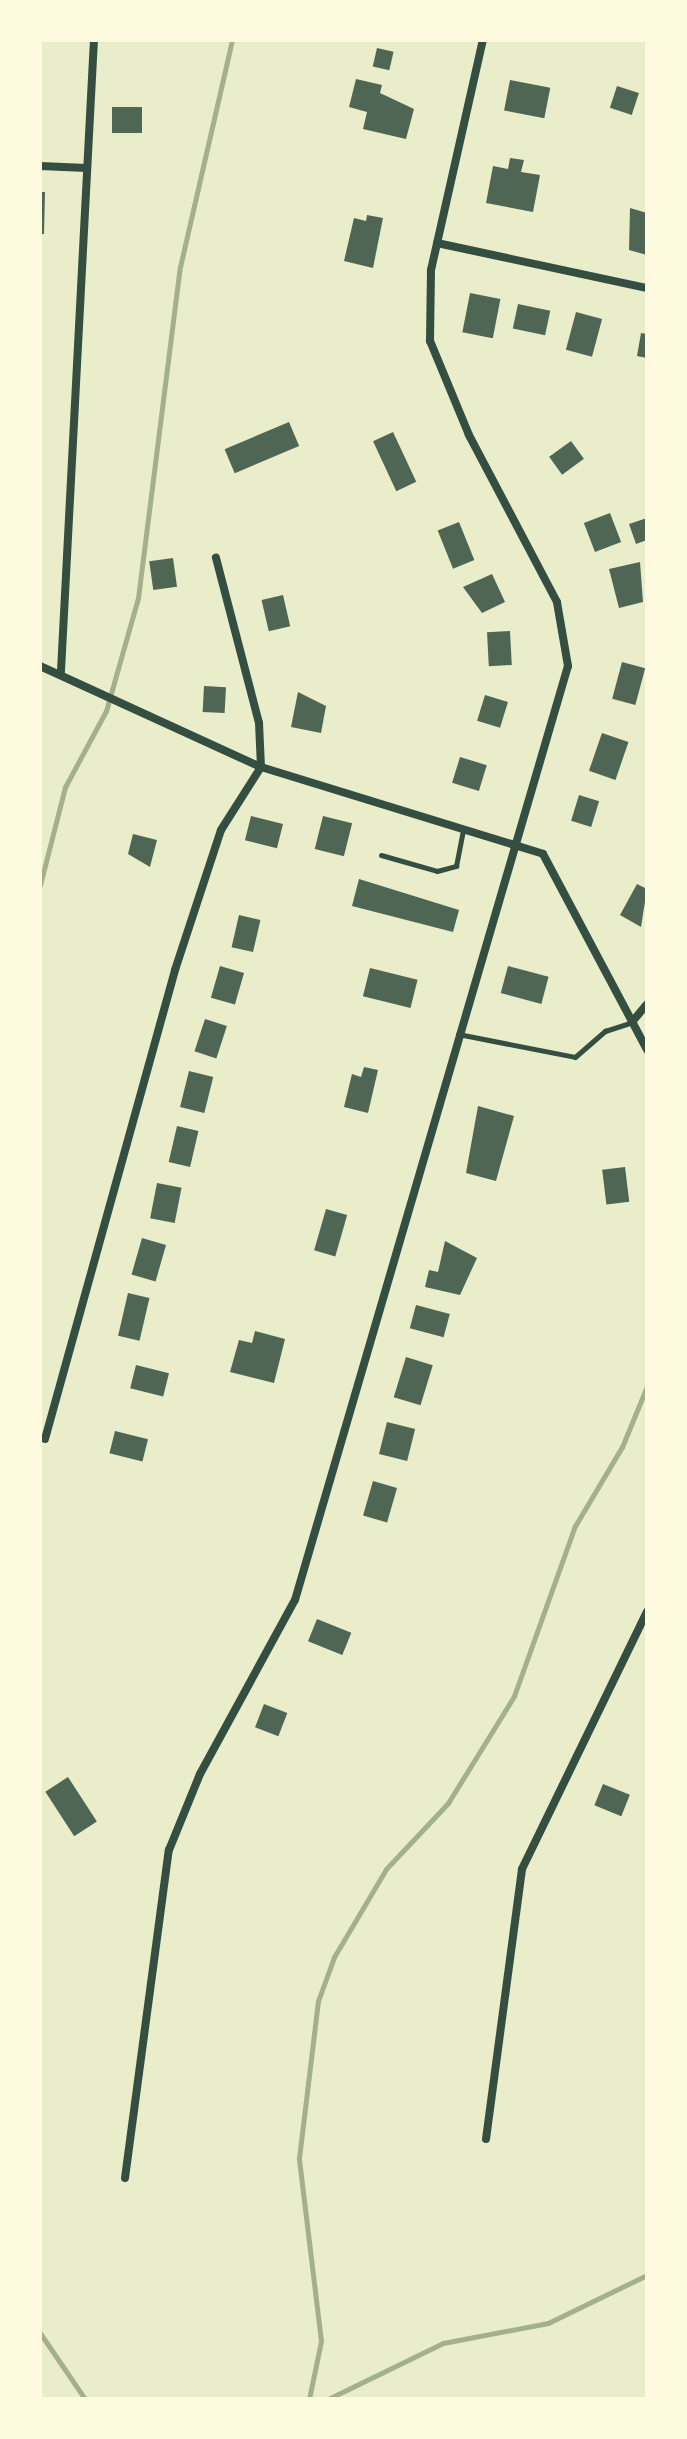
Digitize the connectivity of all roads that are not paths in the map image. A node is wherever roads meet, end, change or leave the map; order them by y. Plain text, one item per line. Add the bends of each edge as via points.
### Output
1 (94, 40) edge
2 (483, 40) edge
3 (40, 166) edge
4 (87, 168) junction
5 (437, 243) junction
6 (647, 288) edge
7 (216, 558) dead end
8 (40, 666) edge
9 (61, 671) junction
10 (261, 767) junction
11 (463, 829) junction
12 (515, 845) junction
13 (381, 855) dead end
14 (647, 1004) edge
15 (632, 1022) junction
16 (457, 1034) junction
17 (647, 1050) edge
18 (45, 1439) dead end
19 (647, 1613) edge
20 (486, 2139) dead end
21 (125, 2178) dead end

1 - 4 street
2 - 5 street
3 - 4 street
4 - 9 street
5 - 6 street
5 - 12 street via 427,306 434,365 557,602 568,641 568,666
7 - 10 street via 259,723
8 - 9 street
9 - 10 street
10 - 11 street
10 - 18 street via 221,830 175,970
11 - 12 street
11 - 13 lane via 456,866 437,871
12 - 15 street via 543,854
12 - 16 street
14 - 15 street
15 - 16 lane via 605,1031 575,1057
15 - 17 street
16 - 21 street via 295,1600 206,1760 169,1850
19 - 20 street via 522,1869

